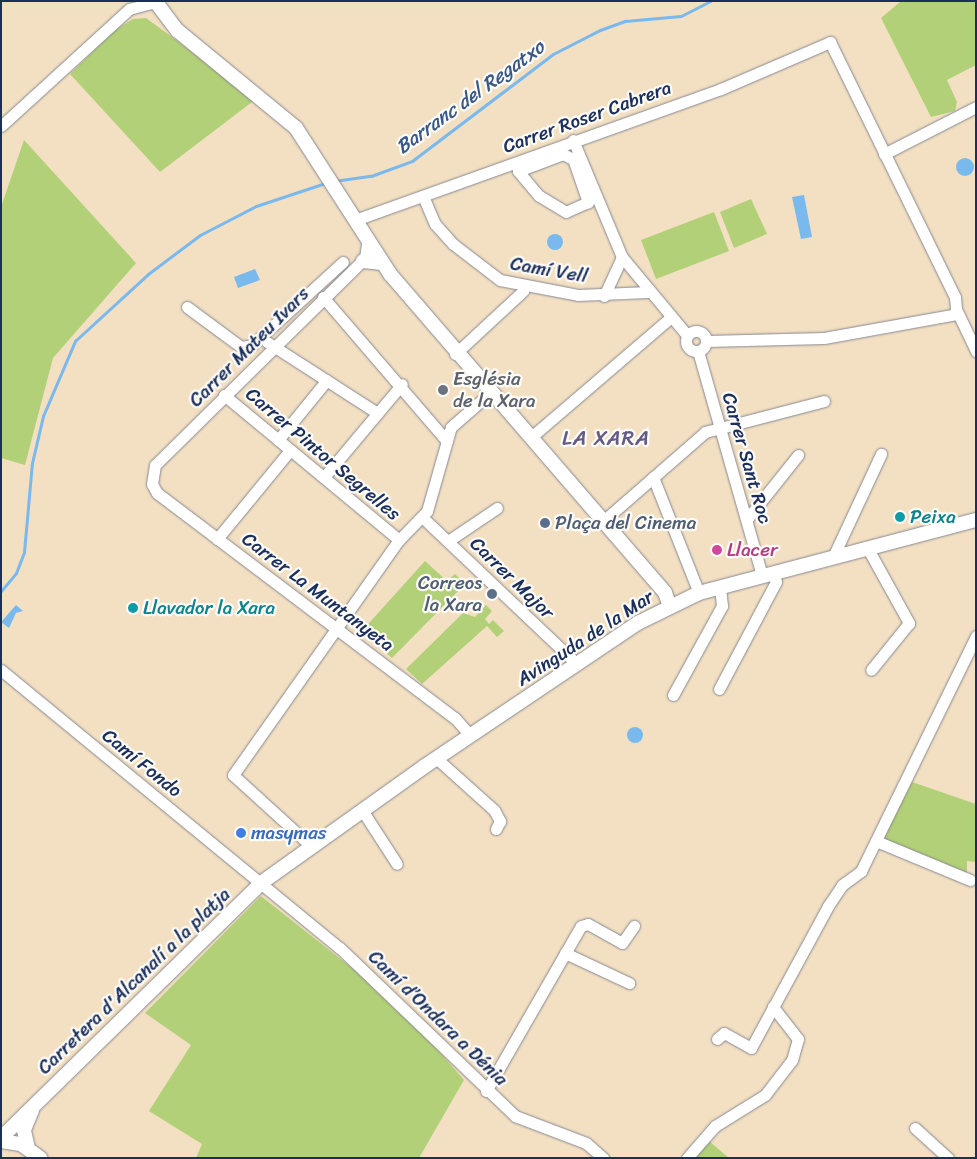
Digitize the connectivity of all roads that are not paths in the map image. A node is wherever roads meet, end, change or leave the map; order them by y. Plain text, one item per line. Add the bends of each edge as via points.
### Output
1 (155, 1) edge
2 (976, 107) edge
3 (1, 126) edge
4 (573, 140) junction
5 (563, 154) joint
6 (884, 154) junction
7 (423, 196) junction
8 (355, 220) junction
9 (368, 244) junction
10 (622, 257) junction
11 (363, 261) junction
12 (344, 262) dead end
13 (382, 264) junction
14 (332, 271) junction
15 (341, 281) junction
16 (523, 291) dead end
17 (648, 292) junction
18 (604, 296) junction
19 (323, 297) junction
20 (187, 307) dead end
21 (958, 314) junction
22 (669, 319) junction
23 (687, 335) junction
24 (262, 338) junction
25 (707, 341) junction
26 (272, 346) junction
27 (698, 351) junction
28 (976, 351) edge
29 (454, 354) junction
30 (327, 380) junction
31 (402, 384) junction
32 (490, 393) junction
33 (224, 395) junction
34 (824, 401) dead end
35 (377, 413) junction
36 (721, 431) junction
37 (530, 438) junction
38 (278, 440) junction
39 (447, 441) junction
40 (290, 450) junction
41 (881, 454) dead end
42 (798, 455) dead end
43 (151, 475) joint
44 (324, 477) junction
45 (653, 477) junction
46 (496, 508) dead end
47 (422, 517) junction
48 (746, 519) junction
49 (976, 520) edge
50 (602, 522) junction
51 (217, 539) junction
52 (399, 540) junction
53 (448, 542) junction
54 (868, 549) junction
55 (833, 557) junction
56 (768, 574) junction
57 (720, 587) junction
58 (699, 593) junction
59 (670, 606) junction
60 (337, 627) junction
61 (976, 636) edge
62 (577, 664) junction
63 (1, 670) edge
64 (871, 670) dead end
65 (719, 689) dead end
66 (673, 695) dead end
67 (470, 735) junction
68 (436, 758) junction
69 (362, 810) junction
70 (496, 829) dead end
71 (876, 841) junction
72 (310, 845) junction
73 (397, 864) dead end
74 (970, 880) dead end
75 (261, 883) junction
76 (634, 926) dead end
77 (565, 953) junction
78 (629, 983) dead end
79 (773, 1007) junction
80 (717, 1038) dead end
81 (486, 1091) junction
82 (34, 1105) junction
83 (915, 1128) dead end
84 (1, 1139) edge
85 (28, 1148) junction
86 (40, 1158) edge
87 (603, 1158) edge
88 (687, 1158) edge
89 (948, 1158) edge

1 - 3 street via 129,9
1 - 8 main road via 178,31 286,117
2 - 6 street
4 - 6 street, Carrer Roser Cabrera via 777,68 830,42
4 - 7 street, Carrer Roser Cabrera
4 - 10 street
5 - 5 street via 518,171 539,196 566,212 588,202 573,159
6 - 21 street via 955,297
7 - 8 street, Carrer Roser Cabrera
7 - 18 street, Camí Vell via 442,232 473,264 495,277 534,288
8 - 9 main road
9 - 11 street
9 - 13 main road
10 - 17 street
10 - 18 street
11 - 13 main road
11 - 15 street, Carrer Mateu Ivars
12 - 14 street
13 - 29 main road
14 - 15 street
14 - 24 street
15 - 19 street, Carrer Mateu Ivars
16 - 29 street
17 - 18 street, Camí Vell
17 - 22 street
19 - 26 street, Carrer Mateu Ivars
19 - 31 street
20 - 24 street via 241,347
21 - 25 street via 824,338
21 - 28 street
22 - 23 street
22 - 37 street
23 - 25 street via 699,331
23 - 27 street, Carrer Sant Roc via 689,348
24 - 26 street
25 - 27 street
26 - 30 street
26 - 33 street, Carrer Mateu Ivars
27 - 36 street, Carrer Sant Roc
29 - 32 main road
30 - 35 street
30 - 38 street
31 - 35 street
31 - 39 street
32 - 37 main road
32 - 39 street via 451,427
33 - 38 street, Carrer Pintor Segrelles
33 - 43 street, Carrer Mateu Ivars via 155,465
34 - 36 street
35 - 44 street
36 - 45 street via 705,432
36 - 48 street, Carrer Sant Roc
37 - 50 main road
38 - 40 street, Carrer Pintor Segrelles
39 - 47 street via 433,498
40 - 44 street, Carrer Pintor Segrelles
40 - 51 street
41 - 55 street
42 - 48 street
43 - 51 street, Carrer La Muntanyeta via 157,493
44 - 52 street, Carrer Pintor Segrelles
45 - 50 street
45 - 58 street
46 - 53 street
47 - 52 street
47 - 53 street, Carrer Major
48 - 56 street, Carrer Sant Roc
49 - 54 main road, Avinguda de la Mar
50 - 59 main road via 664,593
51 - 60 street, Carrer La Muntanyeta
52 - 60 street
53 - 62 street, Carrer Major
54 - 55 main road, Avinguda de la Mar
54 - 64 street via 909,622
55 - 56 main road, Avinguda de la Mar
56 - 57 main road, Avinguda de la Mar
56 - 65 street via 776,582
57 - 58 main road, Avinguda de la Mar
57 - 66 street via 722,606
58 - 59 main road, Avinguda de la Mar
59 - 62 main road, Avinguda de la Mar
60 - 67 street, Carrer La Muntanyeta via 455,718
60 - 72 street via 233,776
61 - 71 street
62 - 67 main road, Avinguda de la Mar
63 - 75 street, Camí Fondo
67 - 68 main road, Avinguda de la Mar
68 - 69 main road, Avinguda de la Mar
68 - 70 street via 494,810 500,821
69 - 72 main road, Avinguda de la Mar
69 - 73 street
71 - 74 street
71 - 79 street via 861,870 842,885 828,906
72 - 75 main road, Avinguda de la Mar
75 - 81 street, Camí d’Ondara a Dénia via 384,987
75 - 82 main road, Carretera d'Alcanalí a la platja
76 - 77 street via 622,942 581,926
77 - 78 street
77 - 81 street
79 - 80 street via 751,1048 724,1033
79 - 88 street via 798,1039 792,1060 765,1095 715,1126
81 - 87 street, Camí d’Ondara a Dénia via 516,1116 586,1143
82 - 84 main road, Carretera d'Alcanalí a la platja
82 - 85 main road, Carretera d'Alcanalí a la platja via 24,1130
83 - 89 street
84 - 85 main road
85 - 86 main road

